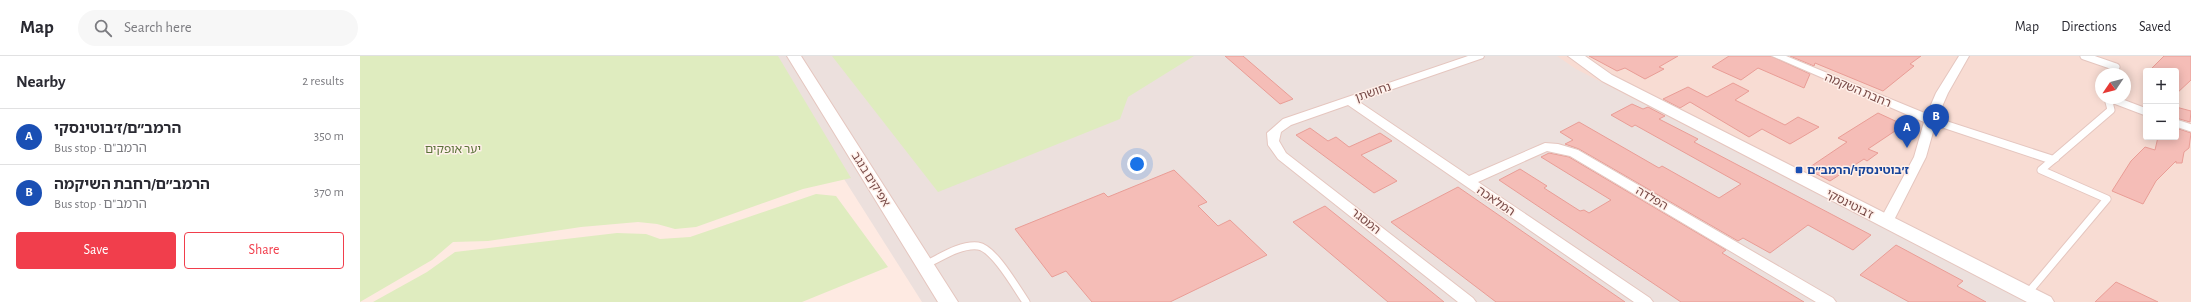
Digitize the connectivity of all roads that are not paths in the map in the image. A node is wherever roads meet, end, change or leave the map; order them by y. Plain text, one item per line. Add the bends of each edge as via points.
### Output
1 (794, 56) edge
2 (1479, 56) edge
3 (1575, 56) edge
4 (1777, 56) edge
5 (1964, 56) edge
6 (2084, 56) edge
7 (2115, 68) edge
8 (1348, 100) junction
9 (2110, 104) edge
10 (2124, 104) edge
11 (2143, 111) edge
12 (1930, 120) junction
13 (2179, 124) edge
14 (2191, 128) edge
15 (1272, 136) joint
16 (2053, 160) junction
17 (1468, 182) junction
18 (1886, 222) junction
19 (925, 265) junction
20 (2036, 298) edge
21 (948, 302) edge
22 (1026, 302) edge
23 (1468, 302) edge
24 (1645, 302) edge
25 (1828, 302) edge

1 - 19 street, אפיקים בנגב
2 - 8 street, נחושתן
3 - 18 street, ז'בוטינסקי via 1608,78
4 - 12 street, רחבת השקמה
5 - 12 street via 1942,93
6 - 7 lane
8 - 15 street, נחושתן via 1287,122 1276,128
8 - 17 street, המלאכה
9 - 16 lane via 2111,110
10 - 11 lane
12 - 16 street, רחבת השקמה
12 - 18 street via 1920,157
13 - 14 lane
15 - 23 street, המסגר via 1272,144 1282,156
16 - 20 lane via 2041,170 2107,199
17 - 24 street, המלאכה
17 - 25 street, הפלדה via 1545,147 1574,153
18 - 20 street, ז'בוטינסקי
19 - 21 street, אפיקים בנגב
19 - 22 lane via 964,248 979,246 990,253

